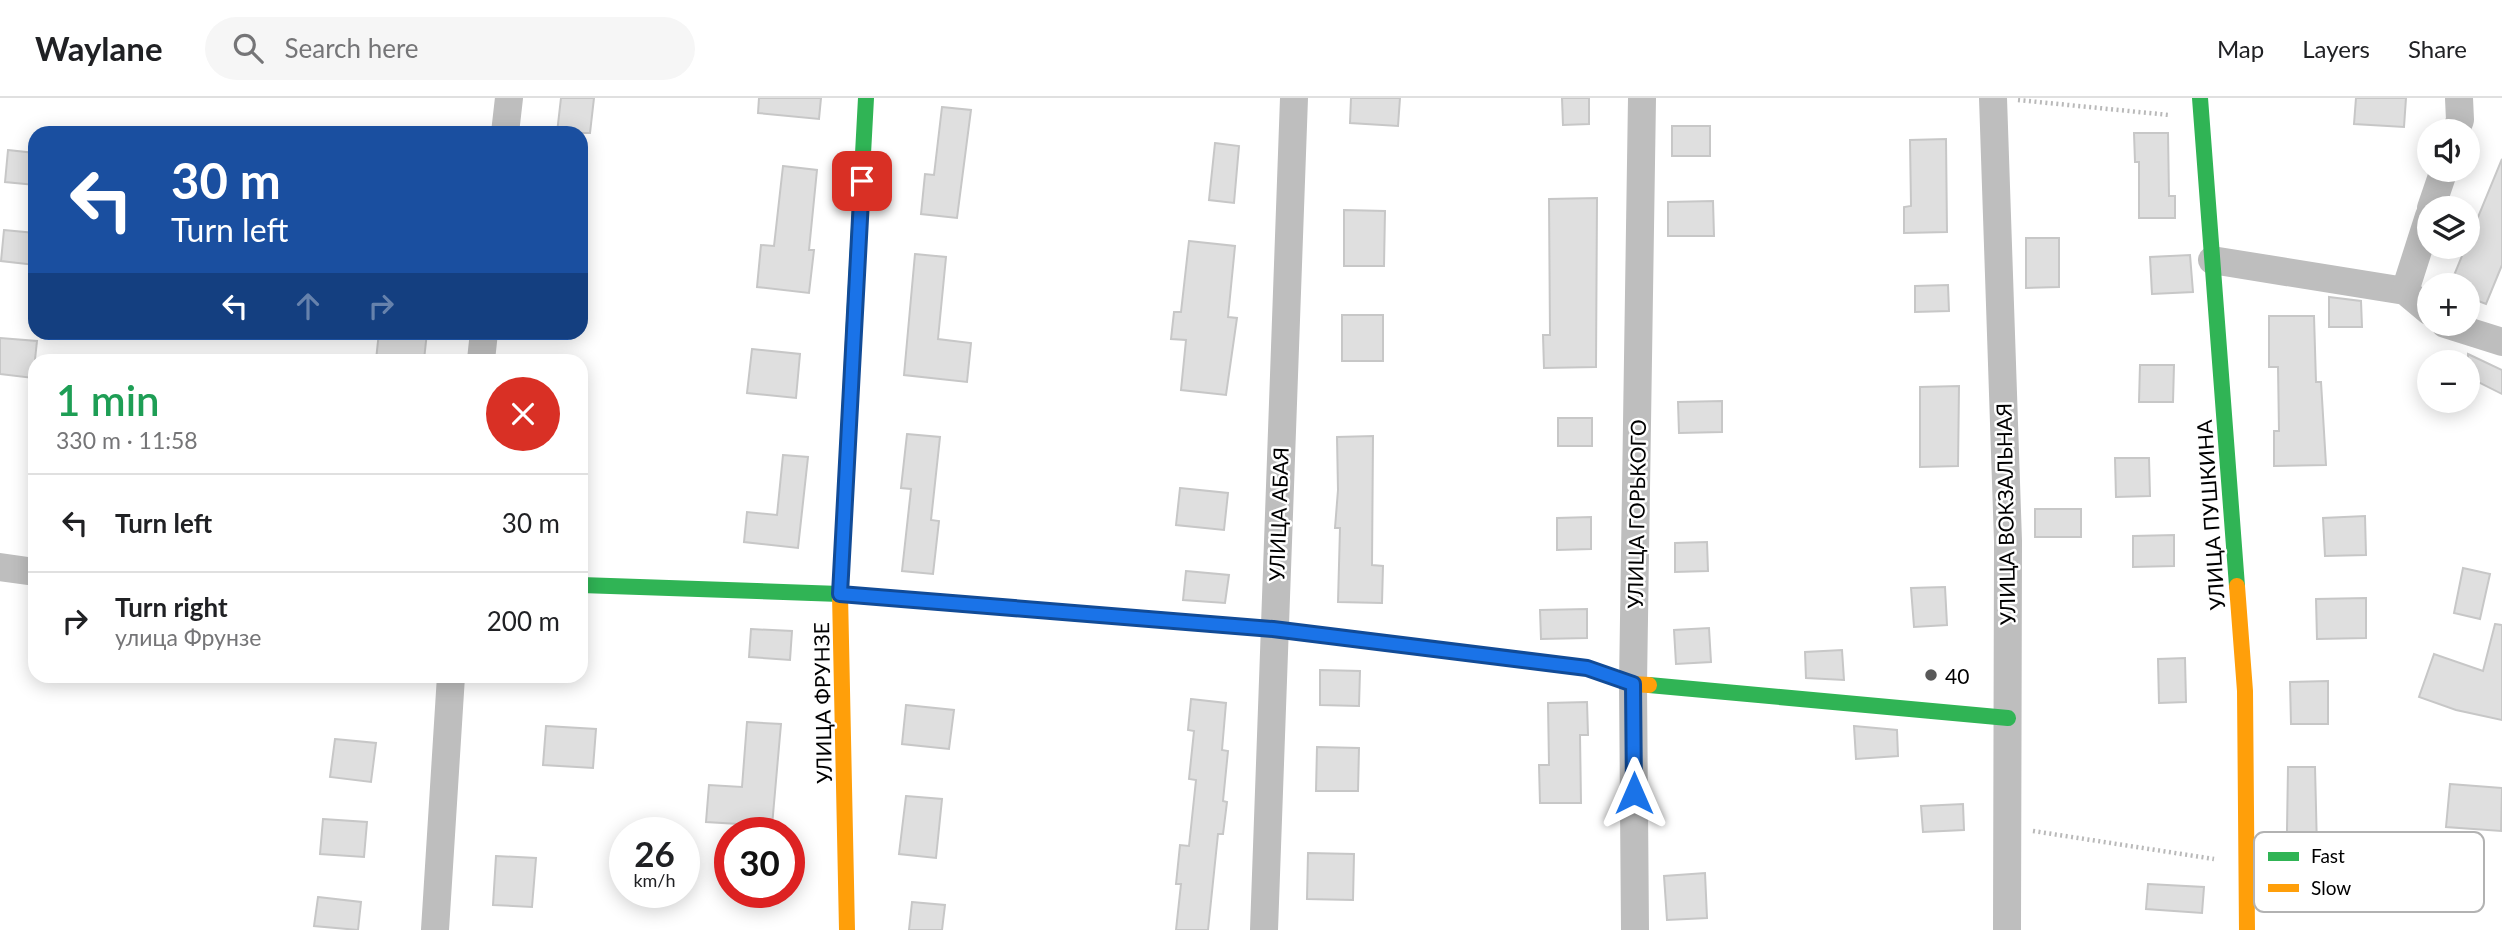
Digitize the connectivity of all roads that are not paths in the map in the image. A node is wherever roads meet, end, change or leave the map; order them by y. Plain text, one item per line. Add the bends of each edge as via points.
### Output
1 (509, 98) edge
2 (866, 98) edge
3 (1294, 98) edge
4 (1642, 98) edge
5 (2200, 98) edge
6 (2459, 98) edge
7 (2001, 99) edge
8 (2460, 119) edge
9 (506, 126) edge
10 (2417, 254) edge
11 (2212, 260) junction
12 (2405, 291) junction
13 (2417, 301) edge
14 (2480, 335) edge
15 (2502, 342) edge
16 (0, 567) edge
17 (28, 571) edge
18 (588, 585) edge
19 (840, 594) junction
20 (1273, 629) junction
21 (451, 683) edge
22 (1633, 684) junction
23 (2008, 718) junction
24 (435, 930) edge
25 (848, 930) edge
26 (1264, 930) edge
27 (1635, 930) edge
28 (2007, 930) edge
29 (2247, 930) edge

1 - 9 street
2 - 19 street, УЛИЦА ФРУНЗЕ
3 - 20 street, УЛИЦА АБАЯ
4 - 22 street, УЛИЦА ГОРЬКОГО
5 - 11 street, УЛИЦА ПУШКИНА
6 - 8 street
7 - 23 street, УЛИЦА ВОКЗАЛЬНАЯ
10 - 12 street
11 - 12 street
11 - 29 street, УЛИЦА ПУШКИНА via 2245,691
12 - 13 street
14 - 15 street
16 - 17 street
18 - 19 street
19 - 20 street
19 - 25 street, УЛИЦА ФРУНЗЕ
20 - 22 street via 1587,668
20 - 26 street, УЛИЦА АБАЯ
21 - 24 street
22 - 23 street
22 - 27 street, УЛИЦА ГОРЬКОГО
23 - 28 street, УЛИЦА ВОКЗАЛЬНАЯ

